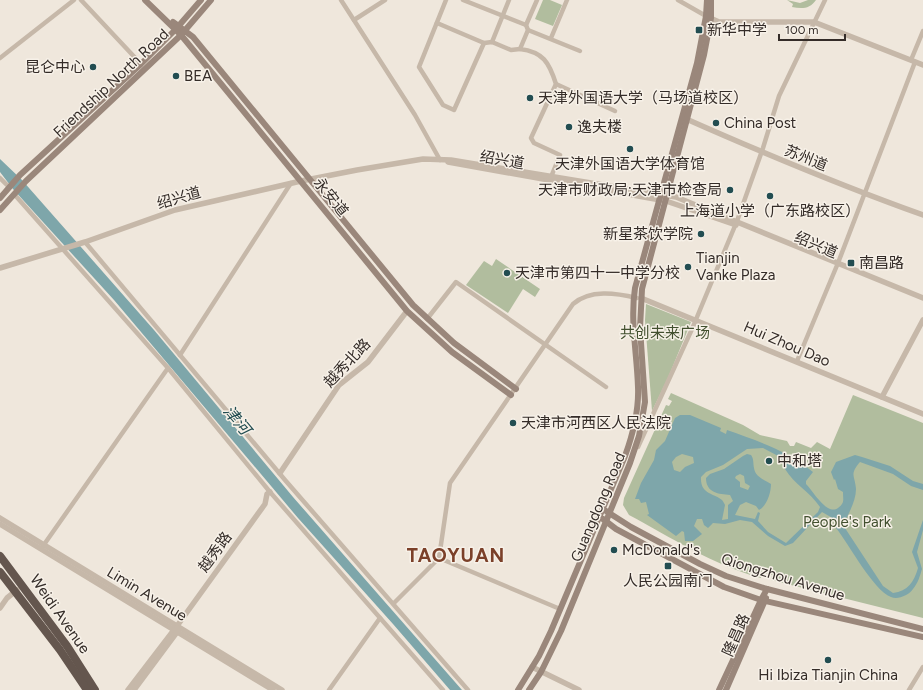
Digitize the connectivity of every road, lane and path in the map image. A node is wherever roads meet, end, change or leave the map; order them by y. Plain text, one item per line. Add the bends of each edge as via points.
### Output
1 (74, 0) edge
2 (81, 0) edge
3 (145, 0) edge
4 (149, 0) edge
5 (201, 0) edge
6 (211, 0) edge
7 (341, 0) edge
8 (385, 0) edge
9 (446, 0) edge
10 (463, 0) edge
11 (509, 0) edge
12 (537, 0) edge
13 (567, 0) edge
14 (678, 0) edge
15 (707, 0) edge
16 (711, 0) edge
17 (825, 0) edge
18 (376, 2) edge
19 (503, 16) junction
20 (708, 17) junction
21 (354, 20) junction
22 (814, 22) junction
23 (437, 23) junction
24 (177, 27) junction
25 (527, 28) junction
26 (923, 31) edge
27 (184, 32) junction
28 (551, 38) junction
29 (492, 42) junction
30 (484, 43) junction
31 (520, 49) junction
32 (580, 51) dead end
33 (0, 58) edge
34 (913, 61) junction
35 (141, 64) junction
36 (923, 65) edge
37 (556, 84) junction
38 (615, 111) dead end
39 (685, 119) junction
40 (761, 153) junction
41 (440, 160) junction
42 (551, 177) junction
43 (0, 178) edge
44 (310, 179) junction
45 (301, 181) junction
46 (291, 183) junction
47 (9, 187) junction
48 (14, 194) junction
49 (864, 194) junction
50 (664, 197) junction
51 (0, 198) edge
52 (0, 210) edge
53 (923, 215) edge
54 (736, 223) junction
55 (83, 243) junction
56 (61, 249) junction
57 (838, 265) junction
58 (0, 268) edge
59 (633, 297) junction
60 (641, 298) junction
61 (923, 298) edge
62 (923, 302) edge
63 (408, 311) junction
64 (427, 319) junction
65 (696, 320) junction
66 (923, 320) edge
67 (546, 344) junction
68 (180, 355) junction
69 (796, 361) junction
70 (168, 368) junction
71 (606, 387) dead end
72 (516, 389) junction
73 (511, 395) junction
74 (882, 397) junction
75 (923, 414) edge
76 (630, 463) junction
77 (280, 473) junction
78 (272, 491) junction
79 (603, 506) junction
80 (609, 513) junction
81 (599, 515) junction
82 (0, 518) edge
83 (606, 522) junction
84 (0, 524) edge
85 (42, 547) junction
86 (0, 556) edge
87 (439, 558) junction
88 (0, 572) edge
89 (22, 584) junction
90 (767, 589) junction
91 (15, 590) junction
92 (763, 600) junction
93 (0, 603) edge
94 (394, 603) junction
95 (0, 608) edge
96 (560, 609) junction
97 (380, 618) junction
98 (176, 629) junction
99 (923, 630) edge
100 (923, 637) edge
101 (532, 667) junction
102 (923, 667) edge
103 (541, 672) junction
104 (87, 690) edge
105 (96, 690) edge
106 (128, 690) edge
107 (134, 690) edge
108 (273, 690) edge
109 (282, 690) edge
110 (329, 690) edge
111 (443, 690) edge
112 (468, 690) edge
113 (518, 690) edge
114 (530, 690) edge
115 (579, 690) edge
116 (719, 690) edge
117 (726, 690) edge
118 (909, 690) edge

1 - 33 street
2 - 35 street
3 - 24 main road, 永安道
4 - 24 main road, 永安道
5 - 24 main road, Friendship North Road
6 - 27 main road, Friendship North Road
7 - 21 street
8 - 18 street
9 - 23 street
10 - 19 street
11 - 19 street
12 - 25 street
13 - 28 street
14 - 20 street
15 - 20 main road
16 - 20 main road
17 - 22 street, Guangdong Road
18 - 21 street
19 - 25 street
19 - 29 street
20 - 22 street via 719,22
20 - 39 main road
21 - 41 street via 415,115
22 - 34 street
22 - 40 street, Guangdong Road via 779,96
23 - 30 street
23 - 30 street via 419,67 443,105 454,110
24 - 27 main road, 永安道
24 - 35 main road, Friendship North Road
25 - 28 street
25 - 31 street
26 - 34 street
27 - 44 main road, 永安道
27 - 45 main road, 永安道
27 - 48 main road, Friendship North Road
28 - 32 street
29 - 30 street
29 - 31 street via 511,50
31 - 37 street via 530,50 542,57 551,67
34 - 36 street
34 - 49 street
35 - 47 main road, Friendship North Road
37 - 38 street
37 - 42 street via 531,138 534,143 560,155
39 - 40 street, 苏州道
39 - 50 main road
40 - 49 street, 苏州道
40 - 54 street, Guangdong Road
41 - 42 street, 绍兴道 via 460,161
41 - 44 street, 绍兴道 via 423,159
41 - 50 street, 绍兴道
42 - 50 street, 绍兴道
43 - 47 street
44 - 45 street, 绍兴道
44 - 64 main road, 永安道 via 402,293
45 - 46 street, 绍兴道
45 - 63 main road, 永安道
46 - 55 street, 绍兴道 via 175,210
46 - 68 street
47 - 51 main road
48 - 52 main road, Friendship North Road
48 - 56 street
49 - 53 street, 苏州道
49 - 57 street
50 - 54 street, 绍兴道
50 - 59 main road, Guangdong Road via 639,270
50 - 60 main road via 646,267
54 - 57 street, 绍兴道
54 - 65 street, Guangdong Road
55 - 56 street, 绍兴道
55 - 68 street
56 - 58 street, 绍兴道
56 - 70 street
57 - 61 street, 绍兴道
57 - 62 street, 绍兴道
57 - 69 street
59 - 60 street
59 - 67 street via 596,294 583,297 573,304
59 - 79 main road, Guangdong Road via 638,397 625,456
60 - 65 street, Hui Zhou Dao
60 - 76 main road via 640,328 645,402 639,436
63 - 73 main road, 永安道 via 452,352
63 - 77 street, 越秀北路 via 368,362 339,385
64 - 67 street via 456,282
64 - 72 main road, 永安道 via 478,362
65 - 69 street, Hui Zhou Dao
65 - 76 street, Guangdong Road
66 - 74 street
67 - 71 street
67 - 72 street
68 - 77 street
69 - 74 street, Hui Zhou Dao
70 - 78 street
70 - 85 street
72 - 73 street
73 - 87 street via 450,483
74 - 75 street, Hui Zhou Dao
76 - 80 main road, Guangdong Road
77 - 94 street
78 - 97 street
78 - 98 street, 越秀路 via 267,494 265,504
79 - 80 main road, Qiongzhou Avenue
79 - 81 main road, Guangdong Road
80 - 83 main road, Guangdong Road
80 - 90 main road, Qiongzhou Avenue via 700,564
81 - 83 main road
81 - 96 main road, Guangdong Road
82 - 85 street, Limin Avenue
83 - 92 main road, Qiongzhou Avenue via 709,580
83 - 103 main road, Guangdong Road via 561,631
84 - 85 street, Limin Avenue
85 - 98 street, Limin Avenue
86 - 89 highway, Weidi Avenue
87 - 94 street
87 - 96 street
88 - 91 highway, Weidi Avenue
89 - 91 street
89 - 105 highway, Weidi Avenue
90 - 92 main road
90 - 99 main road, Qiongzhou Avenue
91 - 93 street
91 - 95 street
91 - 104 highway, Weidi Avenue
92 - 100 main road, Qiongzhou Avenue
92 - 116 main road
92 - 117 main road, 隆昌路
94 - 112 street
96 - 101 main road, Guangdong Road
97 - 110 street
97 - 111 street
98 - 106 street
98 - 107 street
98 - 108 street, Limin Avenue
98 - 109 street, Limin Avenue
101 - 103 street
101 - 113 main road, Guangdong Road
102 - 118 street
103 - 114 main road, Guangdong Road
103 - 115 street

